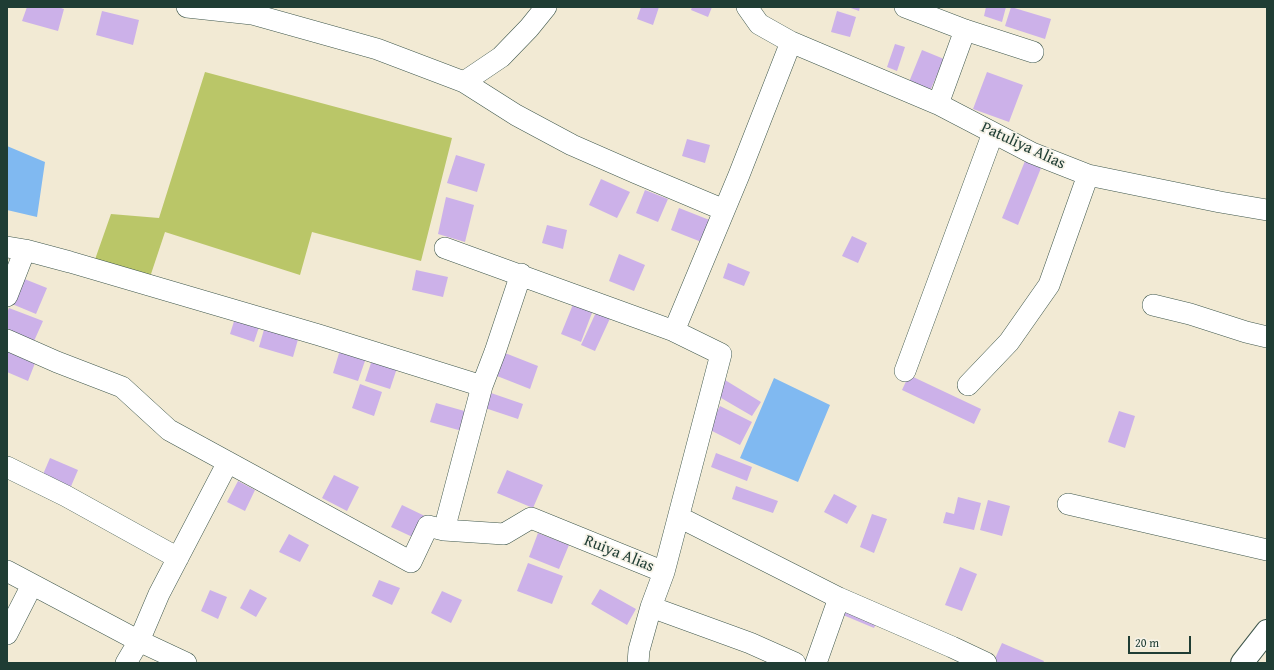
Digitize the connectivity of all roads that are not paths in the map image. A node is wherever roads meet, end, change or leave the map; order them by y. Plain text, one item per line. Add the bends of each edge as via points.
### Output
1 (187, 7) edge
2 (546, 7) edge
3 (747, 7) edge
4 (905, 7) edge
5 (965, 30) junction
6 (791, 42) junction
7 (1033, 52) dead end
8 (464, 82) junction
9 (938, 104) junction
10 (993, 133) junction
11 (1088, 175) junction
12 (724, 210) junction
13 (1267, 210) edge
14 (445, 248) dead end
15 (16, 249) edge
16 (520, 274) junction
17 (7, 296) edge
18 (1153, 305) dead end
19 (674, 331) junction
20 (1267, 337) edge
21 (7, 340) edge
22 (905, 371) dead end
23 (968, 385) dead end
24 (482, 386) junction
25 (228, 462) junction
26 (7, 467) edge
27 (1068, 504) dead end
28 (679, 517) junction
29 (444, 530) junction
30 (1267, 550) edge
31 (178, 558) junction
32 (7, 571) edge
33 (664, 572) junction
34 (32, 585) junction
35 (839, 598) junction
36 (651, 607) junction
37 (1267, 631) edge
38 (7, 634) edge
39 (139, 641) junction
40 (126, 663) edge
41 (186, 663) edge
42 (638, 663) edge
43 (795, 663) edge
44 (816, 663) edge
45 (986, 663) edge
46 (1242, 663) edge

1 - 8 street via 252,14 377,49
2 - 8 street via 501,57
3 - 6 street, Patuliya Alias via 759,24
4 - 5 street
5 - 7 street
5 - 9 street
6 - 9 street, Patuliya Alias
6 - 12 street
8 - 12 street via 516,116 572,145
9 - 10 street, Patuliya Alias
10 - 11 street, Patuliya Alias via 1032,153
10 - 22 street
11 - 13 street, Patuliya Alias
11 - 23 street via 1049,285 1009,342
12 - 19 street
14 - 16 street
15 - 17 street
15 - 24 street via 70,262 319,335
16 - 19 street
16 - 24 street
18 - 20 street
19 - 28 street via 721,354
21 - 25 street via 122,387 169,430
24 - 29 street
25 - 29 street via 411,562 428,526
25 - 31 street
26 - 31 street via 66,496
27 - 30 street
28 - 33 street
28 - 35 street
29 - 33 street, Ruiya Alias via 504,534 531,518
31 - 39 street
32 - 34 street
33 - 36 street, Ruiya Alias
34 - 38 street
34 - 39 street
35 - 44 street
35 - 45 street
36 - 42 street, Ruiya Alias
36 - 43 street via 750,643
37 - 46 street
39 - 40 street
39 - 41 street

